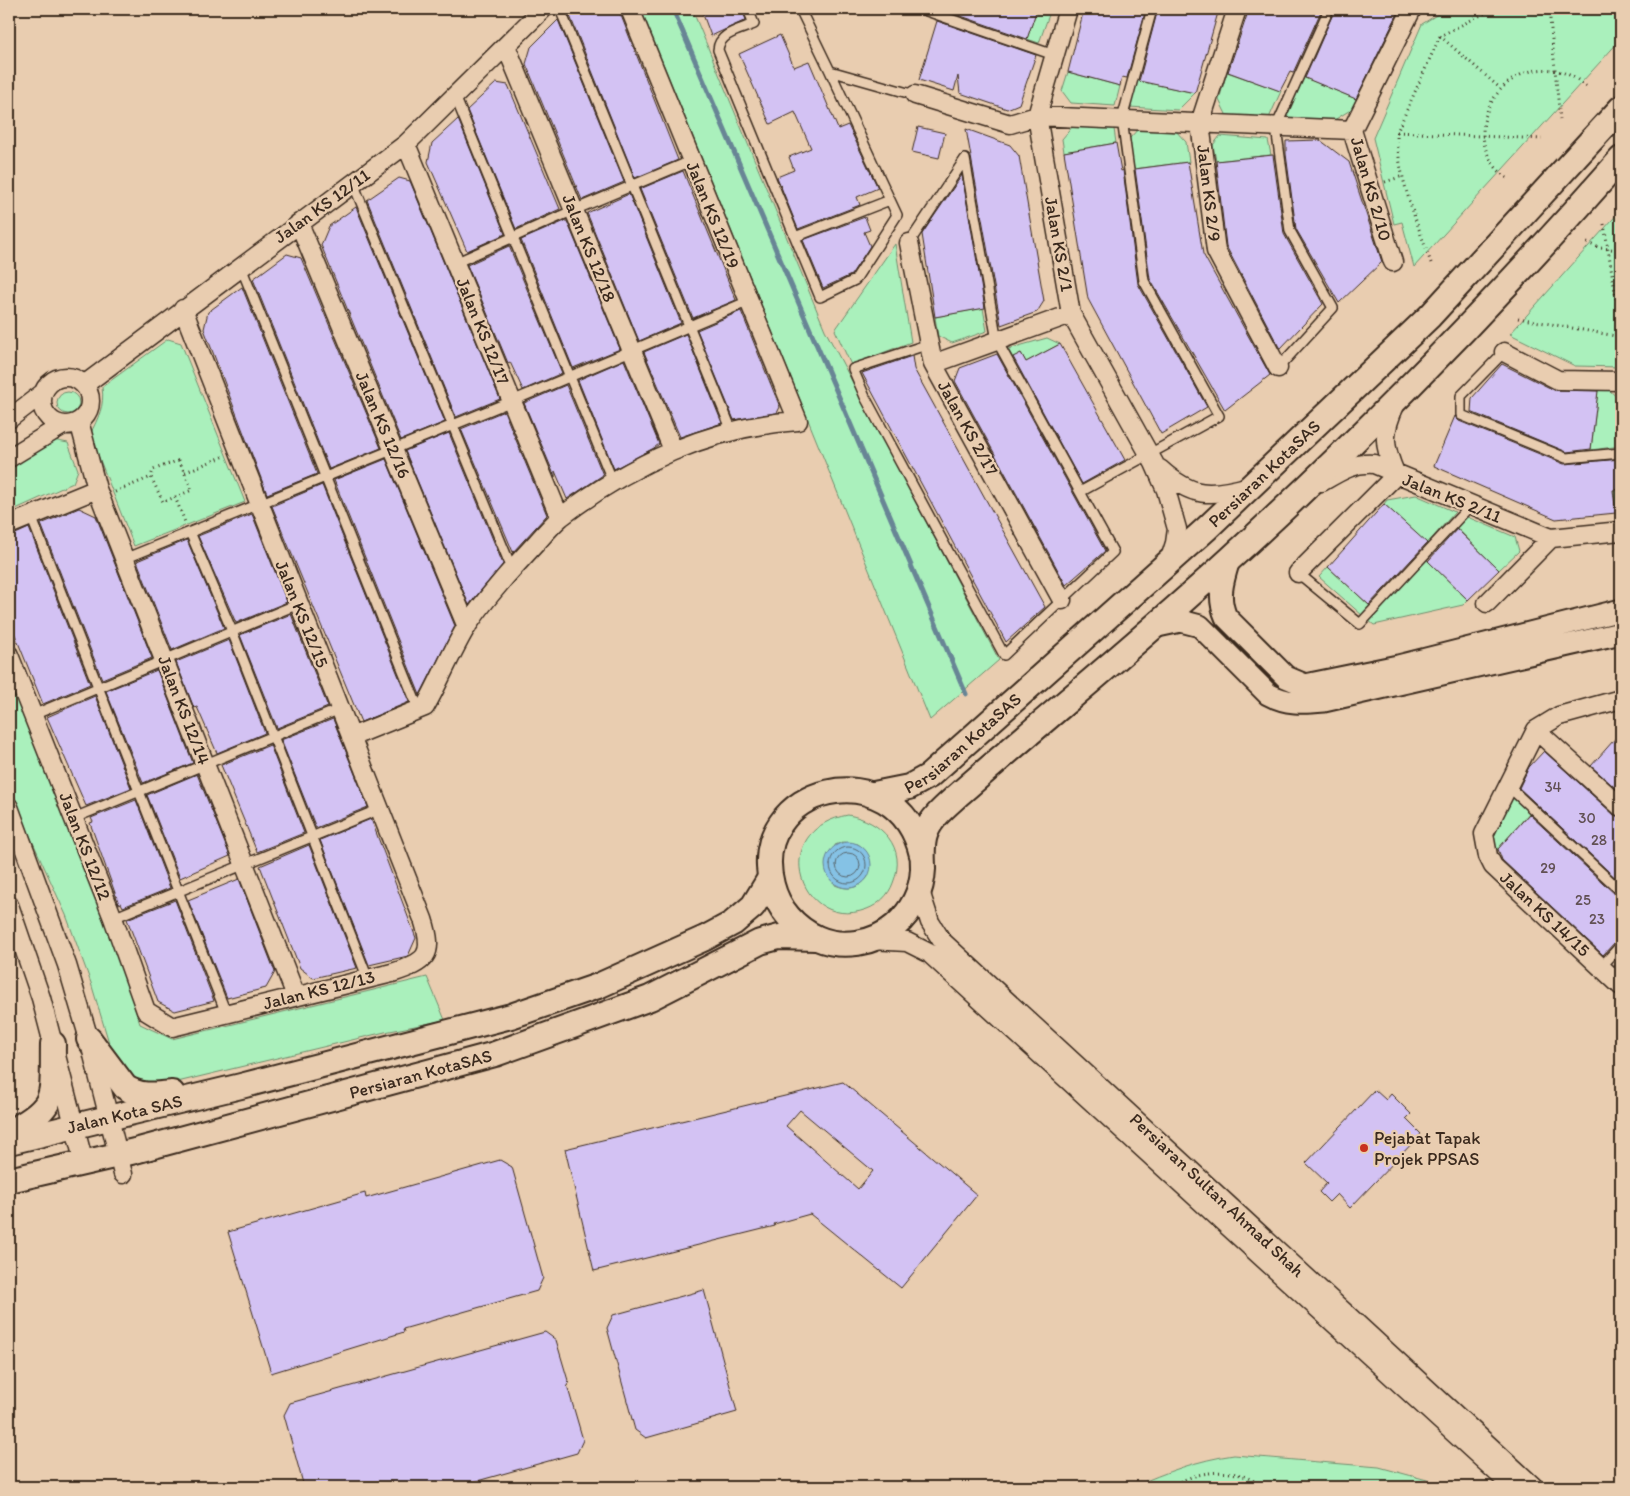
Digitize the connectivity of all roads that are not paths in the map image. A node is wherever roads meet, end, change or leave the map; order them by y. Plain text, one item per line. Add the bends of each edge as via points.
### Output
1 (543, 9) edge
2 (560, 9) edge
3 (630, 9) edge
4 (748, 9) edge
5 (800, 9) edge
6 (920, 9) edge
7 (1068, 9) edge
8 (1152, 9) edge
9 (1237, 9) edge
10 (1329, 9) edge
11 (1412, 9) edge
12 (506, 46) junction
13 (1054, 55) junction
14 (830, 72) junction
15 (915, 95) joint
16 (454, 96) junction
17 (1621, 108) edge
18 (1037, 116) junction
19 (1122, 120) junction
20 (1200, 123) junction
21 (1276, 127) junction
22 (1352, 130) junction
23 (406, 144) junction
24 (1621, 159) edge
25 (691, 161) junction
26 (353, 183) junction
27 (632, 186) junction
28 (890, 200) junction
29 (574, 210) junction
30 (299, 223) junction
31 (512, 237) junction
32 (795, 237) junction
33 (909, 243) joint
34 (1393, 262) dead end
35 (455, 263) junction
36 (241, 266) junction
37 (748, 301) junction
38 (183, 309) junction
39 (1071, 314) junction
40 (689, 325) junction
41 (997, 341) junction
42 (928, 344) junction
43 (631, 349) junction
44 (1504, 352) joint
45 (933, 364) junction
46 (1278, 368) joint
47 (569, 376) junction
48 (1621, 381) edge
49 (84, 385) junction
50 (43, 393) junction
51 (1400, 395) junction
52 (512, 401) junction
53 (9, 419) edge
54 (71, 423) junction
55 (451, 425) junction
56 (732, 431) junction
57 (393, 449) junction
58 (673, 450) junction
59 (1621, 453) edge
60 (9, 458) edge
61 (1151, 458) junction
62 (1396, 475) junction
63 (324, 476) junction
64 (613, 482) junction
65 (1252, 486) junction
66 (1080, 492) junction
67 (99, 494) junction
68 (1292, 501) junction
69 (258, 503) junction
70 (1470, 506) junction
71 (31, 516) junction
72 (560, 518) junction
73 (9, 525) edge
74 (1621, 531) edge
75 (190, 532) junction
76 (1550, 538) junction
77 (124, 558) junction
78 (1229, 560) junction
79 (1168, 563) junction
80 (512, 569) junction
81 (1298, 573) joint
82 (1062, 600) junction
83 (1487, 603) dead end
84 (298, 604) junction
85 (1621, 610) edge
86 (467, 626) junction
87 (1153, 627) junction
88 (232, 631) junction
89 (1621, 633) edge
90 (9, 655) edge
91 (164, 660) junction
92 (98, 687) junction
93 (1619, 702) edge
94 (340, 709) junction
95 (419, 710) junction
96 (33, 714) junction
97 (1536, 730) junction
98 (274, 736) junction
99 (351, 737) junction
100 (206, 765) junction
101 (1508, 786) junction
102 (139, 792) junction
103 (874, 794) junction
104 (9, 807) edge
105 (1621, 807) edge
106 (380, 809) junction
107 (74, 818) junction
108 (313, 837) junction
109 (922, 854) junction
110 (245, 865) junction
111 (770, 878) junction
112 (919, 888) junction
113 (1621, 891) edge
114 (178, 892) junction
115 (9, 905) edge
116 (113, 918) junction
117 (423, 919) joint
118 (818, 938) junction
119 (871, 940) junction
120 (1621, 945) edge
121 (1601, 967) junction
122 (368, 979) junction
123 (1621, 986) edge
124 (296, 996) junction
125 (226, 1013) junction
126 (172, 1027) joint
127 (89, 1039) junction
128 (53, 1044) junction
129 (242, 1086) junction
130 (109, 1119) junction
131 (75, 1127) junction
132 (9, 1132) edge
133 (9, 1142) edge
134 (84, 1163) junction
135 (120, 1164) junction
136 (9, 1180) edge
137 (1513, 1487) edge
138 (1534, 1487) edge

1 - 12 street, Jalan KS 12/11
2 - 27 lane
3 - 25 street, Jalan KS 12/19
4 - 32 lane via 754,24 725,36 719,42 718,50
5 - 14 lane
6 - 13 lane
7 - 13 street, Jalan KS 2/1
8 - 19 lane
9 - 20 street, Jalan KS 2/9
10 - 21 lane
11 - 22 street, Jalan KS 2/10
12 - 16 street, Jalan KS 12/11
12 - 29 street, Jalan KS 12/18
13 - 18 street, Jalan KS 2/1
14 - 15 lane
14 - 28 lane
15 - 18 street via 1010,124
16 - 23 street, Jalan KS 12/11
16 - 31 lane
17 - 65 main road, Persiaran KotaSAS via 1430,316
18 - 19 street
18 - 39 street, Jalan KS 2/1
19 - 20 street
19 - 61 lane via 1144,281 1219,416
20 - 21 street
20 - 46 street, Jalan KS 2/9 via 1216,251
21 - 22 street
21 - 46 lane via 1290,231 1333,308
22 - 34 street, Jalan KS 2/10
23 - 26 street, Jalan KS 12/11
23 - 35 street, Jalan KS 12/17
24 - 51 main road, Persiaran KotaSAS via 1532,261
25 - 27 lane
25 - 37 street, Jalan KS 12/19
26 - 30 street, Jalan KS 12/11
26 - 55 lane
27 - 29 lane
27 - 40 lane
28 - 32 lane
28 - 32 lane via 897,214 855,280 820,297
29 - 31 lane
29 - 43 street, Jalan KS 12/18
30 - 36 street, Jalan KS 12/11
30 - 57 street, Jalan KS 12/16
31 - 35 lane
31 - 47 lane
33 - 41 lane via 965,159
33 - 42 street, Jalan KS 2/17
35 - 52 street, Jalan KS 12/17
36 - 38 street, Jalan KS 12/11
36 - 63 lane
37 - 40 lane
37 - 56 street, Jalan KS 12/19 via 798,421
38 - 49 street, Jalan KS 12/11
38 - 69 street, Jalan KS 12/15
39 - 41 street
39 - 61 street, Jalan KS 2/1
40 - 43 lane
40 - 56 lane
41 - 45 street
41 - 66 lane
42 - 45 street, Jalan KS 2/17
42 - 82 lane via 853,369 1004,656
43 - 47 lane
43 - 58 street, Jalan KS 12/18
44 - 48 street via 1558,380
44 - 59 lane via 1461,396 1461,415 1566,458
45 - 82 street, Jalan KS 2/17
47 - 52 lane
47 - 64 lane
49 - 50 street via 69,377 61,377 53,380
49 - 54 street via 90,400 85,416
50 - 53 street
50 - 54 street via 48,417
51 - 62 street via 1385,434 1386,451
51 - 68 main road, Persiaran KotaSAS
52 - 55 lane
52 - 72 street, Jalan KS 12/17
54 - 60 street
54 - 67 street, Jalan KS 12/14
55 - 57 lane
55 - 80 lane
56 - 58 street
57 - 63 lane
57 - 86 street, Jalan KS 12/16
58 - 64 street
61 - 65 street via 1175,483 1200,493 1228,492
61 - 66 lane
61 - 79 street via 1166,490 1176,530
62 - 68 street, Jalan KS 2/11 via 1374,464 1362,463 1341,470
62 - 70 street, Jalan KS 2/11
62 - 81 street
63 - 69 lane
63 - 95 lane
64 - 72 street
65 - 79 main road, Persiaran KotaSAS
66 - 82 lane via 1113,552
67 - 71 street
67 - 77 street, Jalan KS 12/14
68 - 78 main road, Persiaran KotaSAS
69 - 75 lane
69 - 84 street, Jalan KS 12/15
70 - 76 street, Jalan KS 2/11
70 - 81 lane via 1360,624
71 - 73 street
71 - 92 lane
72 - 80 street
74 - 76 street, Jalan KS 2/11
75 - 77 lane
75 - 88 lane
76 - 83 street
77 - 91 street, Jalan KS 12/14
78 - 85 street via 1220,595 1220,605 1226,617 1286,677 1305,685 1398,666
78 - 87 main road, Persiaran KotaSAS
79 - 103 main road, Persiaran KotaSAS via 929,776 909,786
80 - 86 street
84 - 88 lane
84 - 94 street, Jalan KS 12/15
86 - 95 street via 425,708
87 - 89 street via 1181,621 1200,626 1254,683 1280,701 1295,703 1324,700
87 - 109 main road, Persiaran KotaSAS via 958,795 933,820 926,833
88 - 91 lane
88 - 98 lane
90 - 96 street, Jalan KS 12/12
91 - 92 lane
91 - 100 street, Jalan KS 12/14
92 - 96 lane
92 - 102 lane
93 - 97 street via 1559,716
94 - 98 lane
94 - 99 street, Jalan KS 12/15
95 - 99 street
96 - 107 street, Jalan KS 12/12
97 - 101 street
97 - 105 street
98 - 100 lane
98 - 108 lane
99 - 106 street, Jalan KS 12/15
100 - 102 lane
100 - 110 street, Jalan KS 12/14
101 - 113 lane
101 - 121 street, Jalan KS 14/15 via 1484,834 1493,866
102 - 107 lane
102 - 114 lane
103 - 109 main road, Persiaran KotaSAS via 906,818 919,841
103 - 111 main road, Persiaran KotaSAS via 861,790 834,790 809,798 798,806 788,815 774,838
104 - 127 street via 51,917
106 - 108 lane
106 - 117 street, Jalan KS 12/15
107 - 116 street, Jalan KS 12/12
108 - 110 lane
108 - 122 lane
109 - 112 main road, Persiaran KotaSAS
110 - 114 lane
110 - 124 street, Jalan KS 12/14
111 - 118 main road, Persiaran KotaSAS via 778,904 786,915
111 - 129 main road, Persiaran KotaSAS via 753,906 733,923 686,948 598,986 482,1025
112 - 119 main road, Persiaran KotaSAS via 904,917
112 - 138 street, Persiaran Sultan Ahmad Shah via 930,922 942,941
114 - 116 lane
114 - 125 lane
115 - 128 street
116 - 126 street, Jalan KS 12/12 via 146,1011
117 - 122 street, Jalan KS 12/13 via 430,938 426,954 416,965
118 - 119 main road, Persiaran KotaSAS via 844,944
118 - 135 main road, Persiaran KotaSAS via 786,937 760,942 650,998 495,1054
119 - 137 street, Persiaran Sultan Ahmad Shah via 907,942 929,953
120 - 121 lane
121 - 123 street, Jalan KS 14/15
122 - 124 street, Jalan KS 12/13
124 - 125 street, Jalan KS 12/13
125 - 126 street, Jalan KS 12/13
127 - 129 main road via 125,1087 138,1094
127 - 130 street
128 - 131 street
128 - 132 main road via 49,1099 37,1116
129 - 130 main road, Jalan Kota SAS
130 - 131 main road, Jalan Kota SAS
130 - 135 street
131 - 133 main road, Jalan Kota SAS
131 - 134 street
134 - 135 main road, Persiaran KotaSAS
134 - 136 main road, Persiaran KotaSAS

